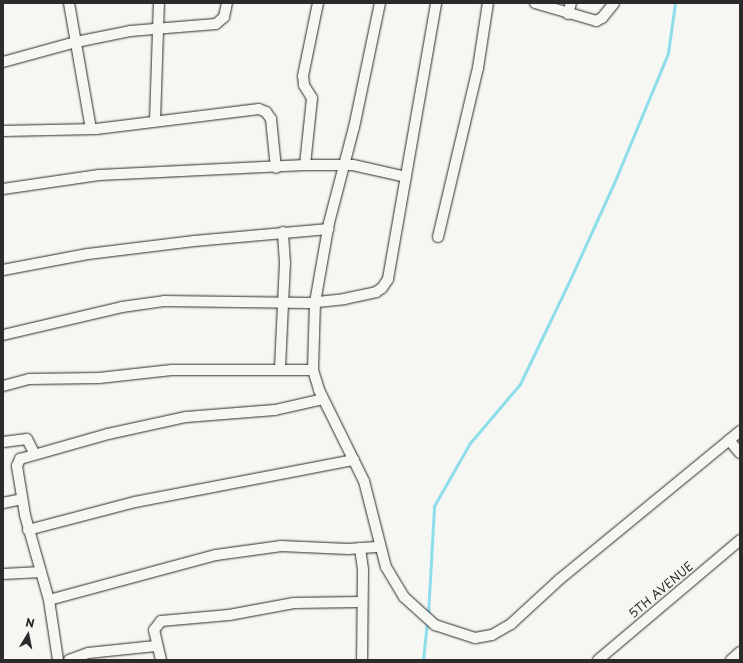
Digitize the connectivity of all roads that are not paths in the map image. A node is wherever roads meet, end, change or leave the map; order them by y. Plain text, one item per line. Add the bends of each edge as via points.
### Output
1 (69, 3) edge
2 (158, 3) edge
3 (227, 3) edge
4 (318, 3) edge
5 (380, 3) edge
6 (436, 3) edge
7 (488, 3) edge
8 (535, 3) edge
9 (571, 3) edge
10 (614, 3) edge
11 (568, 14) junction
12 (157, 28) junction
13 (76, 42) junction
14 (3, 62) edge
15 (155, 121) junction
16 (91, 129) junction
17 (3, 131) edge
18 (305, 165) junction
19 (344, 165) junction
20 (276, 168) junction
21 (406, 178) junction
22 (3, 189) edge
23 (328, 230) junction
24 (283, 232) junction
25 (438, 237) dead end
26 (3, 270) edge
27 (315, 302) junction
28 (283, 303) junction
29 (3, 335) edge
30 (280, 368) junction
31 (313, 370) junction
32 (3, 386) edge
33 (323, 399) junction
34 (740, 431) edge
35 (729, 440) junction
36 (3, 442) edge
37 (34, 453) junction
38 (740, 453) edge
39 (354, 460) junction
40 (22, 499) junction
41 (3, 503) edge
42 (28, 530) junction
43 (740, 540) edge
44 (380, 546) junction
45 (360, 548) junction
46 (41, 572) junction
47 (3, 574) edge
48 (49, 600) junction
49 (361, 602) junction
50 (156, 646) junction
51 (740, 652) edge
52 (58, 660) edge
53 (69, 660) edge
54 (160, 660) edge
55 (362, 660) edge
56 (598, 660) edge
57 (730, 660) edge

1 - 13 street
2 - 12 street
3 - 12 street via 224,17 216,24
4 - 18 street via 303,76 304,85 312,98
5 - 19 street
6 - 21 street
7 - 25 street via 478,68
8 - 11 street
9 - 11 street
10 - 11 street via 600,20
12 - 13 street
12 - 15 street
13 - 14 street
13 - 16 street
15 - 16 street
15 - 20 street via 247,109 262,110 271,119
16 - 17 street
18 - 19 street
18 - 20 street
19 - 21 street
19 - 23 street
20 - 22 street via 99,175
21 - 27 street via 386,284 376,292
23 - 24 street
23 - 27 street
24 - 26 street via 88,254
24 - 28 street
27 - 28 street
27 - 31 street
28 - 29 street via 164,301 122,307
28 - 30 street
30 - 31 street
30 - 32 street via 172,370 99,378 28,379
31 - 33 street
33 - 37 street via 276,410 186,418
33 - 39 street
34 - 35 street
35 - 38 street
35 - 44 street via 560,579 511,624 482,639 435,625 422,615 395,584
36 - 37 street via 27,439
37 - 40 street via 18,461
39 - 42 street via 323,468 280,473 134,502
39 - 44 street via 370,500
40 - 41 street
40 - 42 street
42 - 46 street
43 - 56 street, 5TH AVENUE
44 - 45 street
45 - 48 street via 281,546 216,555
45 - 49 street via 363,570
46 - 47 street
46 - 48 street
48 - 52 street
49 - 50 street via 294,603 229,615 161,621 154,630
49 - 55 street
50 - 53 street via 88,653
50 - 54 street
51 - 57 street

